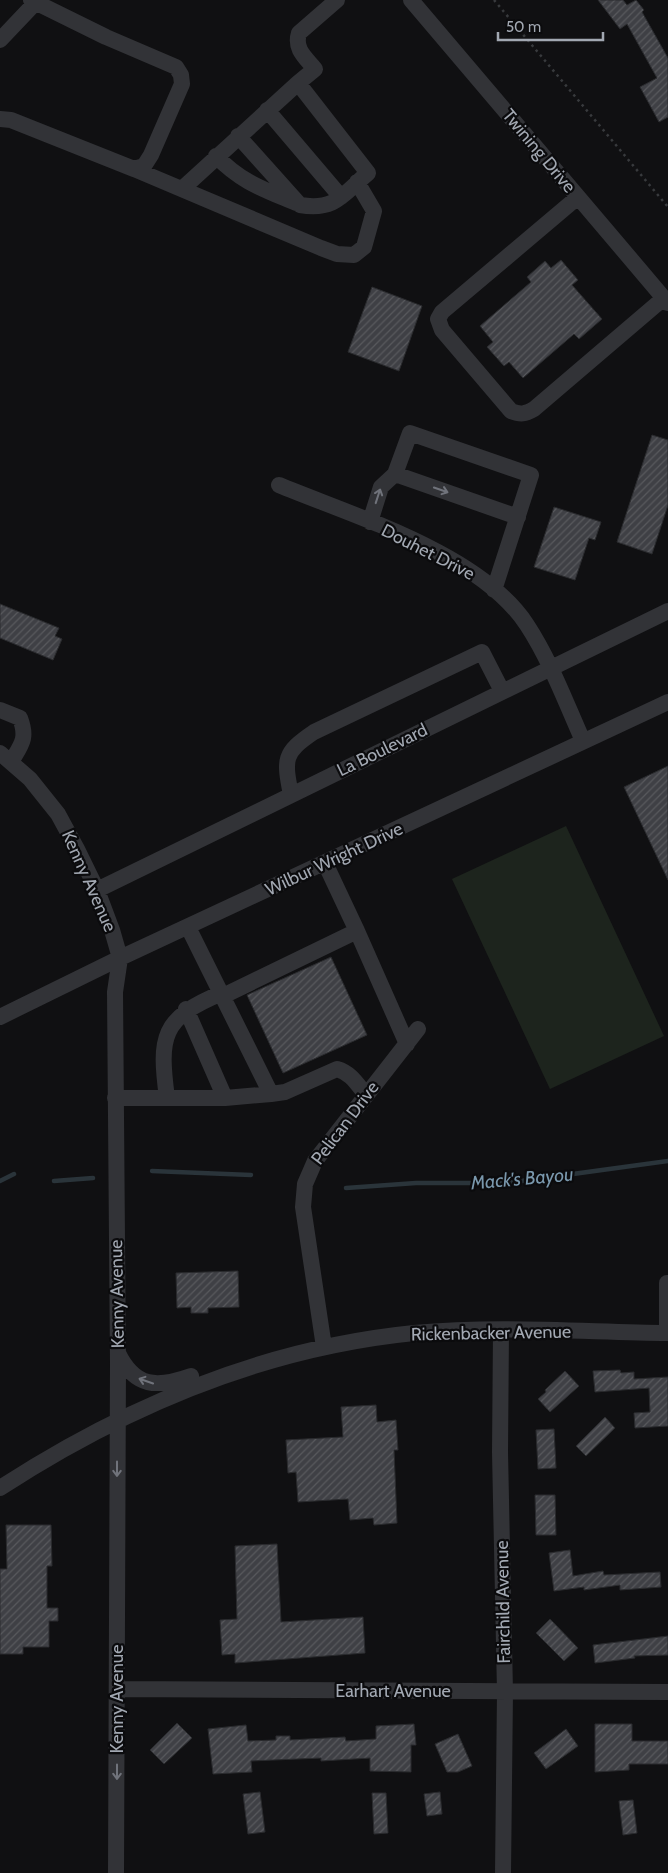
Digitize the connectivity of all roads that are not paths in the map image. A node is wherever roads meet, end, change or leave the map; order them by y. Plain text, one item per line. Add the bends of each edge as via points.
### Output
1 (337, 0) edge
2 (410, 0) edge
3 (35, 1) edge
4 (0, 40) edge
5 (298, 83) junction
6 (267, 110) junction
7 (0, 119) edge
8 (238, 136) junction
9 (216, 156) junction
10 (134, 169) junction
11 (357, 182) junction
12 (182, 189) junction
13 (342, 196) junction
14 (578, 197) junction
15 (300, 205) junction
16 (666, 300) edge
17 (395, 474) junction
18 (279, 485) dead end
19 (518, 517) junction
20 (370, 522) junction
21 (494, 590) junction
22 (668, 611) edge
23 (549, 668) junction
24 (502, 691) junction
25 (668, 702) edge
26 (0, 710) edge
27 (583, 741) junction
28 (6, 758) edge
29 (291, 795) junction
30 (325, 863) junction
31 (97, 890) junction
32 (188, 927) junction
33 (357, 931) junction
34 (120, 958) junction
35 (222, 994) junction
36 (186, 1009) junction
37 (0, 1017) edge
38 (418, 1029) dead end
39 (407, 1044) junction
40 (271, 1094) junction
41 (366, 1095) junction
42 (116, 1098) junction
43 (167, 1098) junction
44 (225, 1098) junction
45 (667, 1283) edge
46 (501, 1330) junction
47 (668, 1333) edge
48 (324, 1347) junction
49 (118, 1352) junction
50 (227, 1374) junction
51 (118, 1420) junction
52 (0, 1488) edge
53 (117, 1688) junction
54 (505, 1692) junction
55 (668, 1692) edge
56 (116, 1873) edge
57 (503, 1873) edge

1 - 5 street via 299,33 298,50 315,69
2 - 14 street, Twining Drive
3 - 4 street
3 - 10 street via 106,38 176,66 182,84 151,155 144,166
5 - 6 street
5 - 11 street via 368,173
6 - 8 street
6 - 13 street
7 - 10 street via 11,120
8 - 9 street
8 - 15 street
9 - 12 street
9 - 15 street via 232,173
10 - 12 street
11 - 12 street via 374,211 364,247 354,255 337,254 321,248
11 - 13 street
13 - 15 street via 324,207
14 - 16 street, Twining Drive
14 - 16 street via 438,318 442,330 511,411 526,414 534,409
17 -> 19 street
17 - 19 street via 410,433 532,475
20 -> 17 street via 381,487
18 - 20 street, Douhet Drive
19 - 21 street
20 - 21 street, Douhet Drive via 458,564
21 - 23 street, Douhet Drive via 527,625
22 - 23 street, La Boulevard
23 - 24 street, La Boulevard
23 - 27 street, Douhet Drive
24 - 29 street, La Boulevard
24 - 29 street via 482,652 314,732 296,744 288,755
25 - 27 street, Wilbur Wright Drive
26 - 28 street via 20,718 24,728 24,740
27 - 30 street, Wilbur Wright Drive
28 - 31 street, Kenny Avenue via 30,779 58,814
29 - 31 street, La Boulevard
30 - 32 street, Wilbur Wright Drive
30 - 33 street
31 - 34 street, Kenny Avenue
32 - 34 street, Wilbur Wright Drive
32 - 35 street
33 - 35 street
33 - 39 street
34 - 37 street, Wilbur Wright Drive
34 - 42 street, Kenny Avenue via 116,992
35 - 36 street
35 - 40 street
36 - 43 street via 165,1041 162,1058
36 - 44 street
38 - 39 street, Pelican Drive
39 - 41 street, Pelican Drive
40 - 41 street via 285,1092 337,1069 353,1078
40 - 44 street
41 - 48 street, Pelican Drive via 315,1161 303,1190
42 - 43 street
42 - 49 street, Kenny Avenue
43 - 44 street
45 - 47 street
46 - 47 street, Rickenbacker Avenue
46 - 48 street, Rickenbacker Avenue via 414,1333
46 - 54 street, Fairchild Avenue
48 - 50 street, Rickenbacker Avenue
50 -> 49 street via 206,1371 172,1383 151,1383 132,1374
49 - 51 street, Kenny Avenue
50 - 51 street, Rickenbacker Avenue
51 - 52 street, Rickenbacker Avenue
51 -> 53 street, Kenny Avenue
53 - 54 street, Earhart Avenue
53 -> 56 street, Kenny Avenue
54 - 55 street, Earhart Avenue
54 - 57 street, Fairchild Avenue

